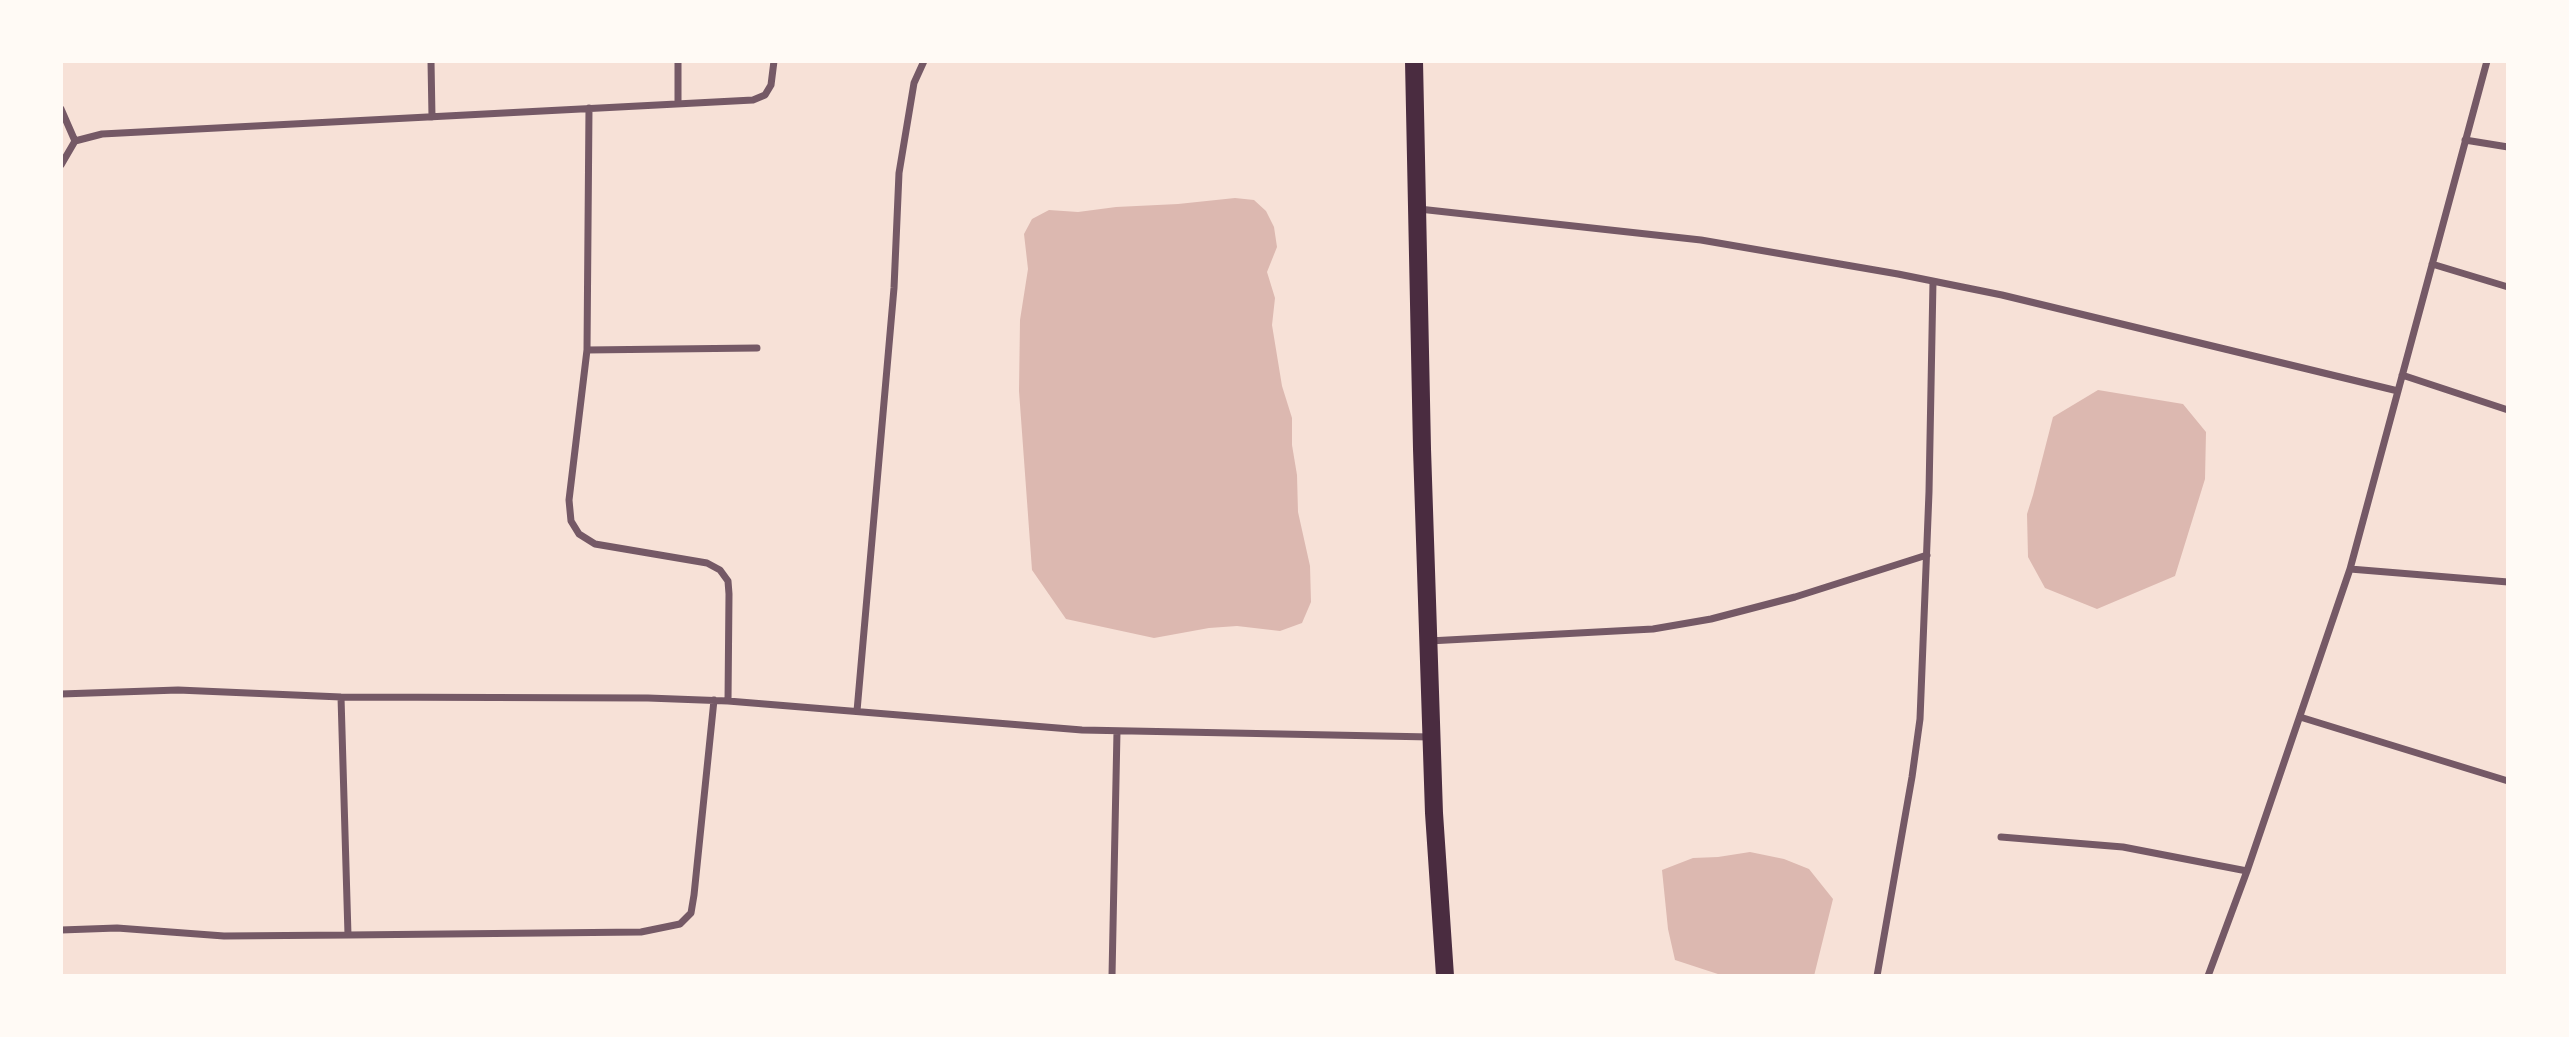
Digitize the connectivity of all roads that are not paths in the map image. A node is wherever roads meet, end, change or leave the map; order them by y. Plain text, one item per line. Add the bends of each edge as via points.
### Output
1 (431, 61) edge
2 (678, 61) edge
3 (774, 61) edge
4 (924, 61) edge
5 (1414, 61) edge
6 (2487, 61) edge
7 (678, 103) junction
8 (589, 108) junction
9 (61, 109) edge
10 (432, 117) junction
11 (2465, 140) junction
12 (75, 141) junction
13 (2508, 147) edge
14 (61, 164) edge
15 (1418, 209) junction
16 (2432, 264) junction
17 (1933, 281) junction
18 (2508, 286) edge
19 (757, 348) dead end
20 (587, 350) junction
21 (2402, 374) junction
22 (2398, 391) junction
23 (2508, 410) edge
24 (1927, 555) junction
25 (2350, 569) junction
26 (2508, 582) edge
27 (1428, 641) junction
28 (61, 694) edge
29 (341, 697) junction
30 (714, 700) junction
31 (728, 701) junction
32 (857, 711) junction
33 (2300, 717) junction
34 (1118, 731) junction
35 (1432, 737) junction
36 (2508, 781) edge
37 (2001, 837) dead end
38 (2247, 871) junction
39 (61, 930) edge
40 (348, 935) junction
41 (1112, 976) edge
42 (1445, 976) edge
43 (1877, 976) edge
44 (2208, 976) edge

1 - 10 street
2 - 7 street
3 - 7 street via 765,95 753,100
4 - 32 street via 914,83 899,173 894,288
5 - 15 main road
6 - 11 street
7 - 8 street
8 - 10 street
8 - 20 street
9 - 12 street
10 - 12 street via 102,134
11 - 13 street
11 - 16 street
12 - 14 street
15 - 17 street via 1701,240
15 - 27 main road
16 - 18 street
16 - 21 street
17 - 22 street
17 - 24 street
19 - 20 street
20 - 31 street via 569,500 571,521 579,534 595,544 707,563 720,570 729,594
21 - 22 street
21 - 23 street
22 - 25 street
24 - 27 street via 1795,597 1653,629
24 - 43 street via 1920,719
25 - 26 street
25 - 33 street
27 - 35 main road
28 - 29 street via 178,690
29 - 30 street
29 - 40 street
30 - 31 street
30 - 40 street via 694,895 691,913 680,924 641,932
31 - 32 street
32 - 34 street
33 - 36 street
33 - 38 street
34 - 35 street
34 - 41 street
35 - 42 main road
37 - 38 street via 2123,847
38 - 44 street
39 - 40 street

